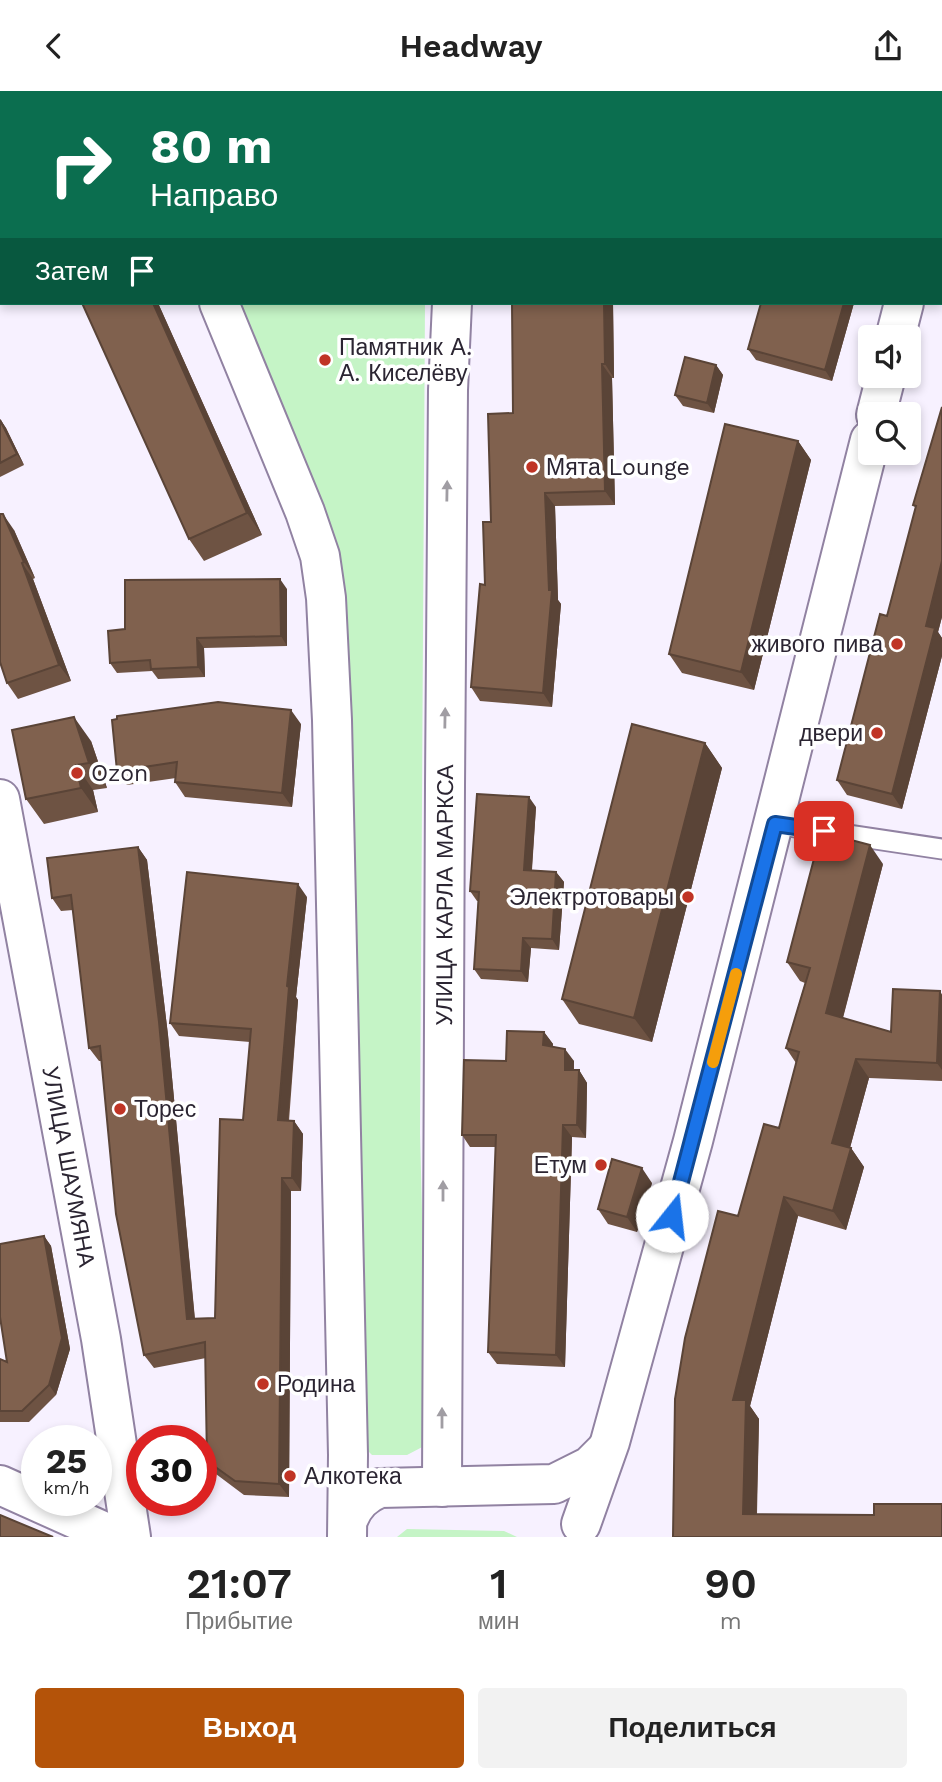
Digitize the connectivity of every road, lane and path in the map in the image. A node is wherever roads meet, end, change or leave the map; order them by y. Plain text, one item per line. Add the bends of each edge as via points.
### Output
1 (220, 305) edge
2 (452, 305) edge
3 (903, 305) edge
4 (898, 325) edge
5 (864, 465) edge
6 (0, 799) edge
7 (775, 824) junction
8 (942, 849) edge
9 (606, 1450) junction
10 (348, 1454) junction
11 (0, 1485) edge
12 (532, 1486) junction
13 (442, 1487) junction
14 (380, 1488) junction
15 (347, 1529) edge
16 (580, 1531) edge
17 (116, 1537) edge
18 (131, 1537) edge

1 - 10 street via 305,512 320,556 327,598
13 -> 2 street, УЛИЦА КАРЛА МАРКСА
3 - 4 street
5 - 7 street
6 - 18 street, УЛИЦА ШАУМЯНА via 101,1339
7 - 8 lane
7 - 9 street via 690,1154
9 - 12 street via 572,1477
9 - 16 street
10 - 14 street via 359,1475
10 - 15 street
11 - 17 street
12 - 13 street
12 - 16 street via 568,1497 578,1511
13 - 14 street
14 - 15 street via 352,1508

